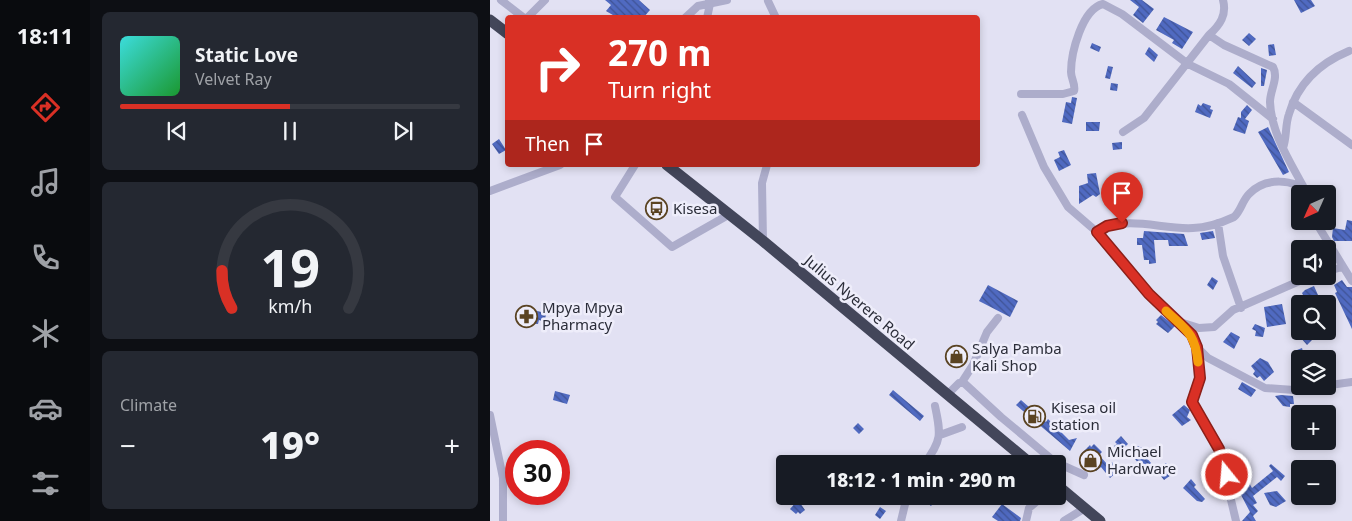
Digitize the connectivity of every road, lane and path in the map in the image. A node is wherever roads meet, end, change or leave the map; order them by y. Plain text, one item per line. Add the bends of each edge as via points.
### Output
1 (501, 0) edge
2 (545, 0) edge
3 (727, 0) edge
4 (767, 0) edge
5 (1223, 0) edge
6 (710, 2) edge
7 (522, 15) edge
8 (529, 15) edge
9 (688, 15) edge
10 (708, 15) edge
11 (774, 15) edge
12 (490, 20) edge
13 (505, 32) edge
14 (1209, 35) junction
15 (1349, 51) dead end
16 (1188, 64) junction
17 (1021, 94) dead end
18 (1293, 102) junction
19 (1022, 115) dead end
20 (1273, 119) junction
21 (1124, 132) dead end
22 (1352, 145) edge
23 (1283, 148) junction
24 (555, 167) edge
25 (634, 167) edge
26 (670, 167) edge
27 (766, 167) edge
28 (1300, 185) edge
29 (1302, 185) edge
30 (490, 191) edge
31 (730, 214) junction
32 (1218, 223) junction
33 (1320, 230) edge
34 (1097, 232) junction
35 (763, 240) junction
36 (1342, 267) junction
37 (1336, 269) edge
38 (1352, 281) edge
39 (1291, 285) edge
40 (1241, 308) junction
41 (998, 318) dead end
42 (1176, 321) junction
43 (1197, 347) junction
44 (962, 382) junction
45 (1352, 382) edge
46 (948, 394) junction
47 (935, 406) dead end
48 (490, 415) edge
49 (962, 426) dead end
50 (940, 435) junction
51 (931, 455) edge
52 (1020, 455) edge
53 (1084, 475) dead end
54 (1066, 493) edge
55 (905, 505) edge
56 (1032, 505) edge
57 (1084, 508) junction
58 (503, 521) edge
59 (901, 521) edge
60 (1026, 521) edge
61 (1064, 521) edge
62 (1100, 521) edge
63 (1236, 521) edge

1 - 7 street
2 - 8 street
3 - 6 street
4 - 11 street
5 - 14 street via 1222,20
6 - 9 street via 698,6
6 - 10 street
12 - 13 highway
14 - 16 street
14 - 20 street via 1273,67 1276,77 1270,101
15 - 18 street via 1307,77
16 - 17 street via 1122,14 1103,4 1094,9 1079,32 1071,74 1074,91
16 - 20 street via 1229,84
16 - 21 street via 1144,118
18 - 22 street
18 - 23 street
19 - 34 street via 1044,167 1068,207
20 - 23 street
23 - 29 street
24 - 30 street
25 - 31 street via 614,197 672,247
26 - 31 highway, Julius Nyerere Road
27 - 35 street via 762,183
28 - 32 street via 1286,180 1256,188 1248,194 1234,217
31 - 35 highway, Julius Nyerere Road
32 - 34 street via 1192,228 1122,223
32 - 40 street via 1223,256
33 - 36 street
34 - 42 street via 1129,272
35 - 46 highway, Julius Nyerere Road
36 - 37 street
36 - 38 street
39 - 40 street
40 - 42 street via 1228,314 1214,328 1199,328
41 - 44 street via 987,332 973,366
42 - 43 street via 1189,331
43 - 45 street via 1208,358 1265,388 1294,390
43 - 63 street via 1200,378 1192,402 1219,449
44 - 46 street
44 - 53 street via 1055,462
46 - 52 highway, Julius Nyerere Road
47 - 50 street
48 - 58 street via 503,478
49 - 50 street
50 - 51 street
54 - 57 highway
55 - 59 street
56 - 60 street
57 - 61 street
57 - 62 highway

